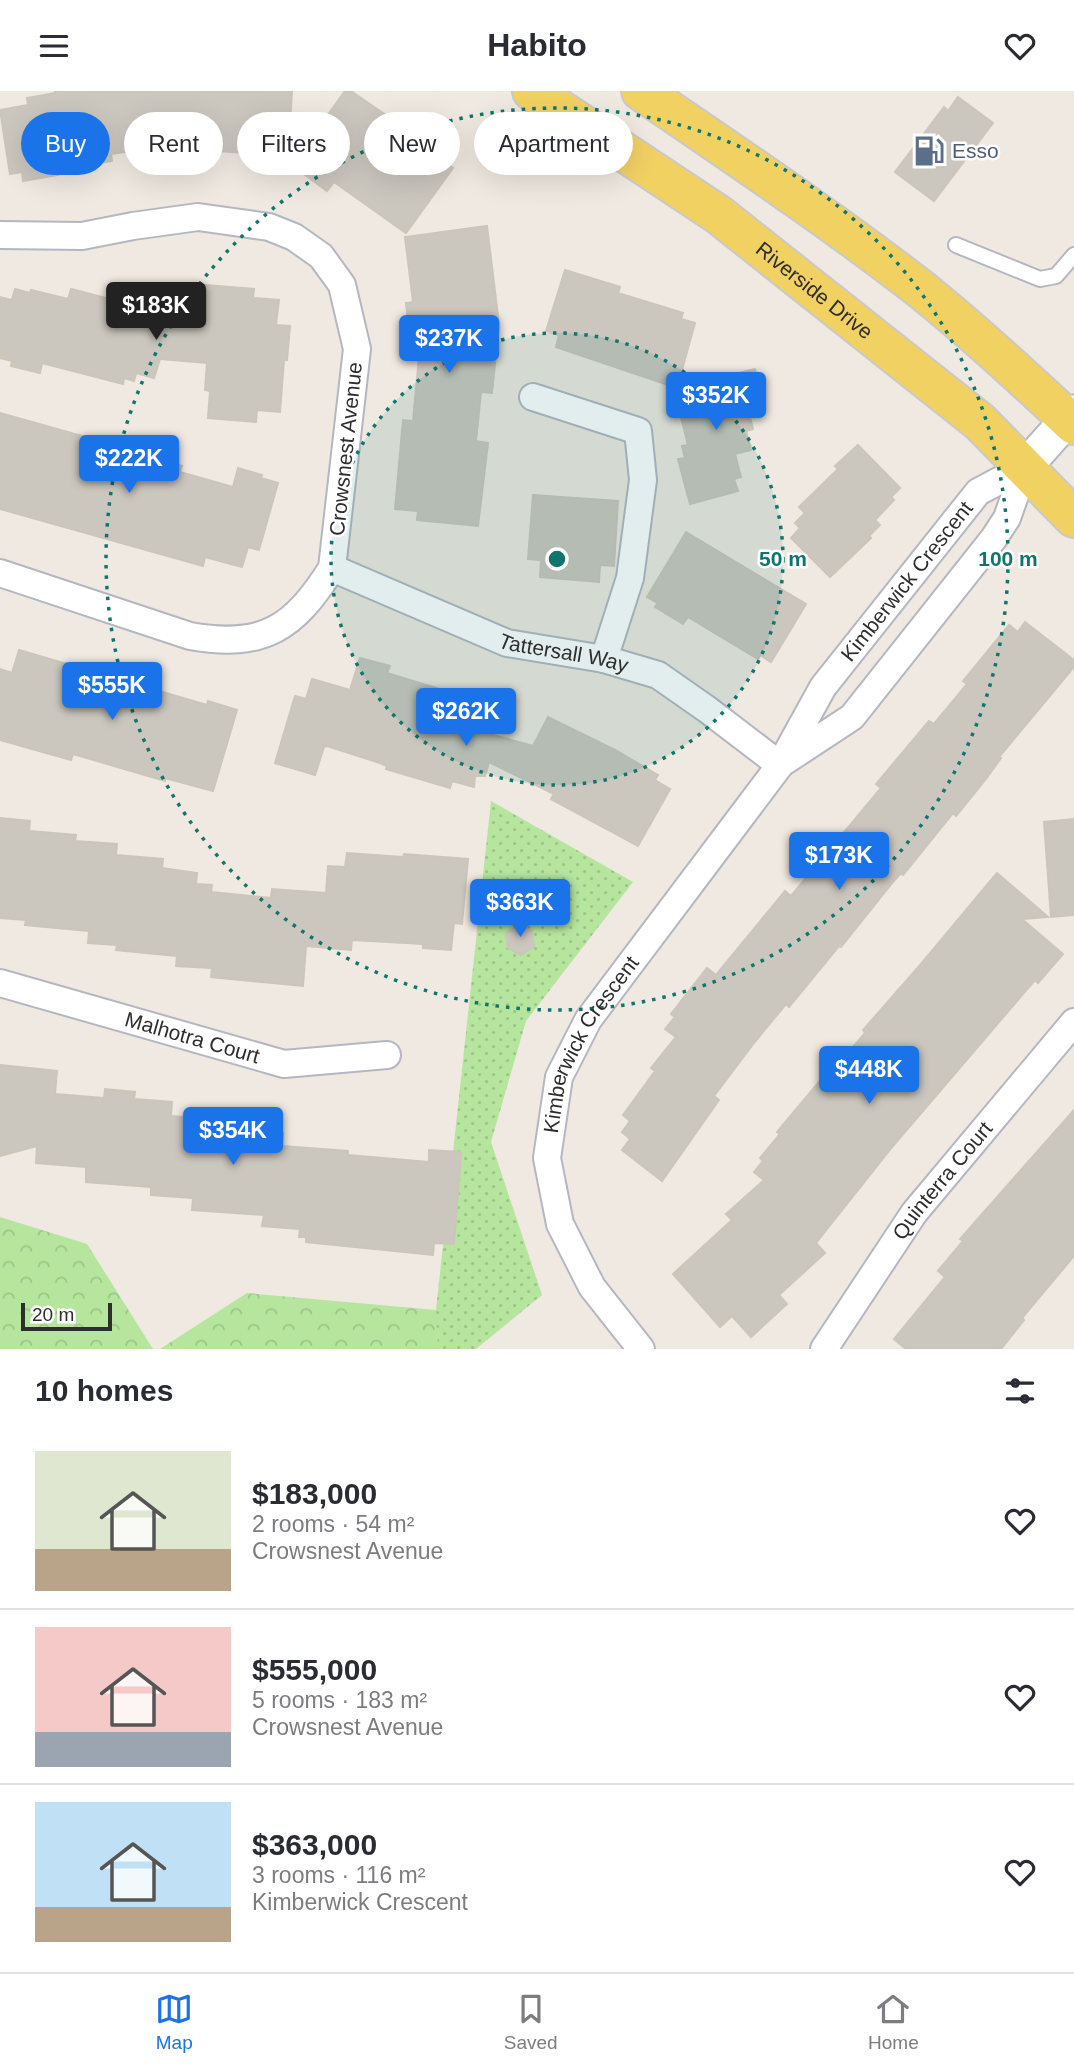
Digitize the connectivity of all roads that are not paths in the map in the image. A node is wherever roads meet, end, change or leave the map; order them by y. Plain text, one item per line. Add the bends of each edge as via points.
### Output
1 (533, 91) edge
2 (640, 91) edge
3 (0, 235) edge
4 (956, 245) dead end
5 (1074, 255) edge
6 (533, 397) dead end
7 (1072, 419) edge
8 (1025, 467) junction
9 (1074, 518) edge
10 (332, 568) junction
11 (0, 573) edge
12 (604, 659) junction
13 (780, 765) junction
14 (0, 983) edge
15 (1074, 1022) edge
16 (387, 1055) dead end
17 (641, 1349) edge
18 (824, 1349) edge

1 - 8 main road, Riverside Drive via 719,215 980,422
2 - 7 main road via 923,291
3 - 10 street, Crowsnest Avenue via 82,236 198,217 269,227 294,237 320,256 342,285 357,349
4 - 5 lane via 1040,279 1056,277
6 - 12 street via 638,431 643,480 629,578
7 - 8 street
8 - 9 main road, Riverside Drive
8 - 13 street, Kimberwick Crescent via 978,492 823,687
8 - 13 street, Kimberwick Crescent via 1007,518 994,538 852,717
10 - 11 street, Crowsnest Avenue via 314,596 280,628 227,640 190,636
10 - 12 street, Tattersall Way via 507,643
12 - 13 street, Tattersall Way via 658,675
13 - 17 street, Kimberwick Crescent via 588,1020 559,1076 547,1159 560,1224 592,1287
14 - 16 street, Malhotra Court via 284,1064
15 - 18 street, Quinterra Court via 914,1213

